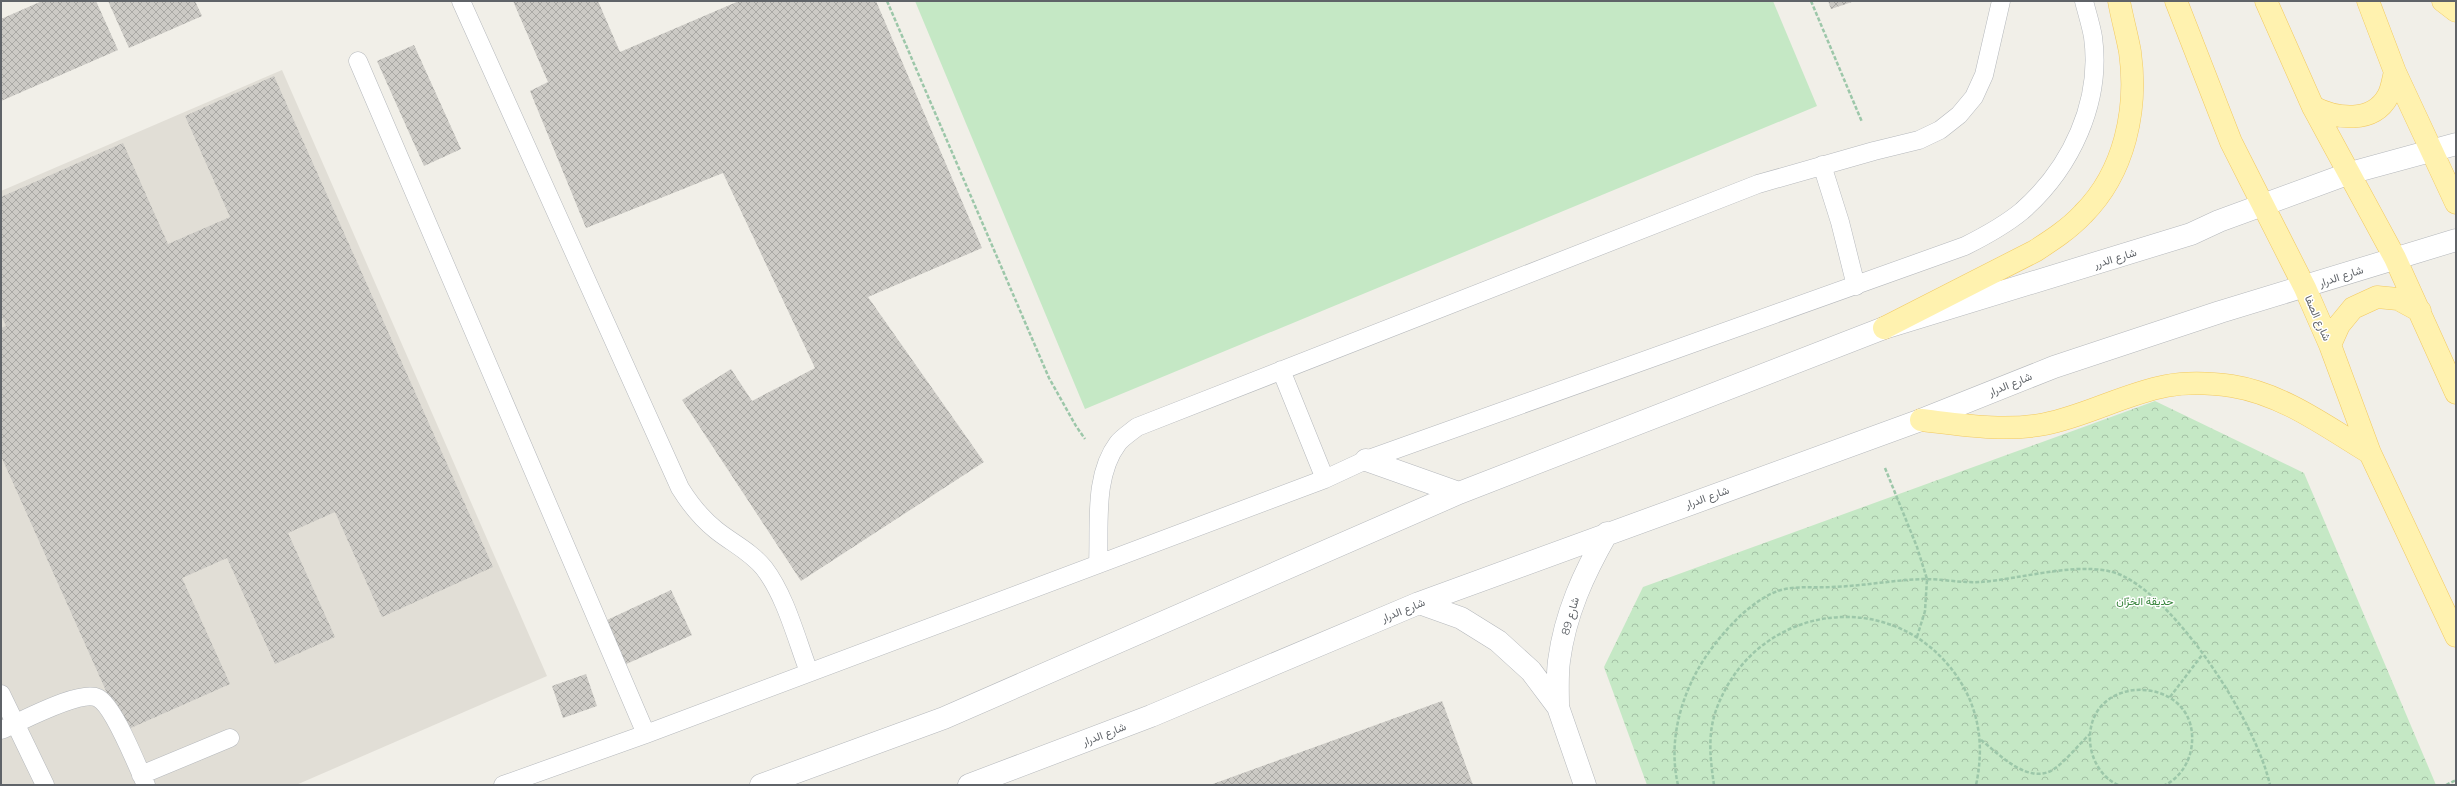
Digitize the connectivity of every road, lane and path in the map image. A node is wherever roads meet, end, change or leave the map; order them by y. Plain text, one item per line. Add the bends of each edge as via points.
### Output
1 (461, 1) edge
2 (888, 1) edge
3 (1811, 1) edge
4 (2001, 1) edge
5 (2084, 1) edge
6 (2094, 1) edge
7 (2119, 1) edge
8 (2176, 1) edge
9 (2266, 1) edge
10 (2368, 1) edge
11 (2443, 1) edge
12 (2456, 11) edge
13 (2093, 36) junction
14 (358, 61) dead end
15 (2395, 72) junction
16 (2313, 107) junction
17 (2456, 144) edge
18 (1874, 150) junction
19 (2434, 152) junction
20 (1822, 165) junction
21 (2350, 173) junction
22 (2456, 203) edge
23 (2262, 206) junction
24 (2456, 240) edge
25 (2395, 258) junction
26 (1856, 286) junction
27 (2305, 288) junction
28 (2420, 311) junction
29 (1884, 328) junction
30 (2330, 345) junction
31 (1281, 370) junction
32 (2456, 393) edge
33 (1921, 420) junction
34 (1872, 437) junction
35 (2370, 453) junction
36 (1366, 460) junction
37 (1106, 465) junction
38 (1325, 479) junction
39 (1459, 493) junction
40 (1607, 533) junction
41 (1098, 564) junction
42 (1927, 579) junction
43 (1419, 603) junction
44 (2456, 636) edge
45 (1917, 637) junction
46 (2202, 655) junction
47 (809, 672) junction
48 (1, 694) edge
49 (2170, 697) junction
50 (1558, 707) junction
51 (8, 727) edge
52 (646, 734) junction
53 (2090, 734) junction
54 (230, 738) dead end
55 (1981, 740) junction
56 (143, 780) edge
57 (2456, 780) edge
58 (507, 784) edge
59 (45, 785) edge
60 (761, 785) edge
61 (968, 785) edge
62 (1585, 785) edge
63 (1678, 785) edge
64 (1714, 785) edge
65 (1976, 785) edge
66 (2118, 785) edge
67 (2166, 785) edge
68 (2270, 785) edge
69 (2446, 785) edge

1 - 47 lane via 680,488 703,518 717,531 750,553 764,568 775,585
2 - 37 path via 1048,378 1076,426
3 - 18 path
4 - 18 lane via 1984,75 1974,97 1959,115 1940,130 1920,140
5 - 13 lane
6 - 13 lane
7 - 29 main road via 2131,68 2129,127 2124,148 2098,196 2084,214 2035,251
8 - 23 main road, شارع الصفا via 2232,142
9 - 16 main road
10 - 15 main road
11 - 12 main road
13 - 26 lane via 2094,68 2090,100 2080,131 2065,160 2045,188 1994,231 1965,246
14 - 52 lane
15 - 16 main road via 2388,96 2378,107 2361,115 2346,118
15 - 19 main road
16 - 21 main road
17 - 19 street
18 - 20 lane
19 - 21 street
19 - 22 main road
20 - 26 lane
20 - 31 lane via 1758,184
21 - 23 street
21 - 25 main road
23 - 27 main road, شارع الصفا
23 - 29 street, شارع الدرر via 2218,221 2191,234
24 - 25 street, شارع الدرار
25 - 27 street, شارع الدرار
25 - 28 main road
26 - 36 lane
27 - 30 main road, شارع الصفا
27 - 33 street, شارع الدرار via 2220,312 2054,367
28 - 30 main road via 2398,299 2377,297 2352,308 2339,324
28 - 32 main road
29 - 39 street
30 - 35 main road, شارع الصفا
31 - 37 lane via 1137,428 1119,443
31 - 38 lane
33 - 34 street, شارع الدرار
33 - 35 main road via 1986,428 2016,428 2045,424 2166,386 2210,384 2232,386 2277,399
34 - 40 street, شارع الدرار
34 - 42 path via 1917,547
35 - 44 main road, شارع الصفا
36 - 38 lane
36 - 39 street
37 - 41 lane via 1101,488
38 - 41 lane
39 - 60 street via 944,718
40 - 43 street, شارع الدرار
40 - 50 street, شارع 89 via 1585,572 1569,616 1559,661
41 - 47 lane
42 - 45 path via 1924,611
42 - 46 path via 1977,582 2097,568 2124,576 2147,593 2184,630
42 - 63 path via 1783,590 1768,596 1746,612 1705,656 1690,683 1680,711 1674,741
43 - 50 street, شارع 89 via 1461,618 1498,641 1532,671
43 - 61 street, شارع الدرار via 1151,716
45 - 55 path via 1937,652 1954,671 1967,692 1976,715
45 - 64 path via 1893,625 1867,618 1840,616 1813,620 1788,629 1765,642 1745,660 1729,681 1717,706 1711,732 1710,758
46 - 49 path
46 - 68 path via 2229,693 2254,743
47 - 52 lane
48 - 51 lane
49 - 53 path via 2145,688 2120,693 2099,709
49 - 67 path via 2187,717 2192,729 2193,742 2185,766
50 - 62 street, شارع 89
51 - 56 lane via 79,697 96,697 110,708
51 - 59 lane
52 - 58 lane
53 - 55 path via 2053,770 2041,774 2022,771
53 - 66 path via 2095,762 2102,773
54 - 56 lane
55 - 65 path
57 - 69 path

